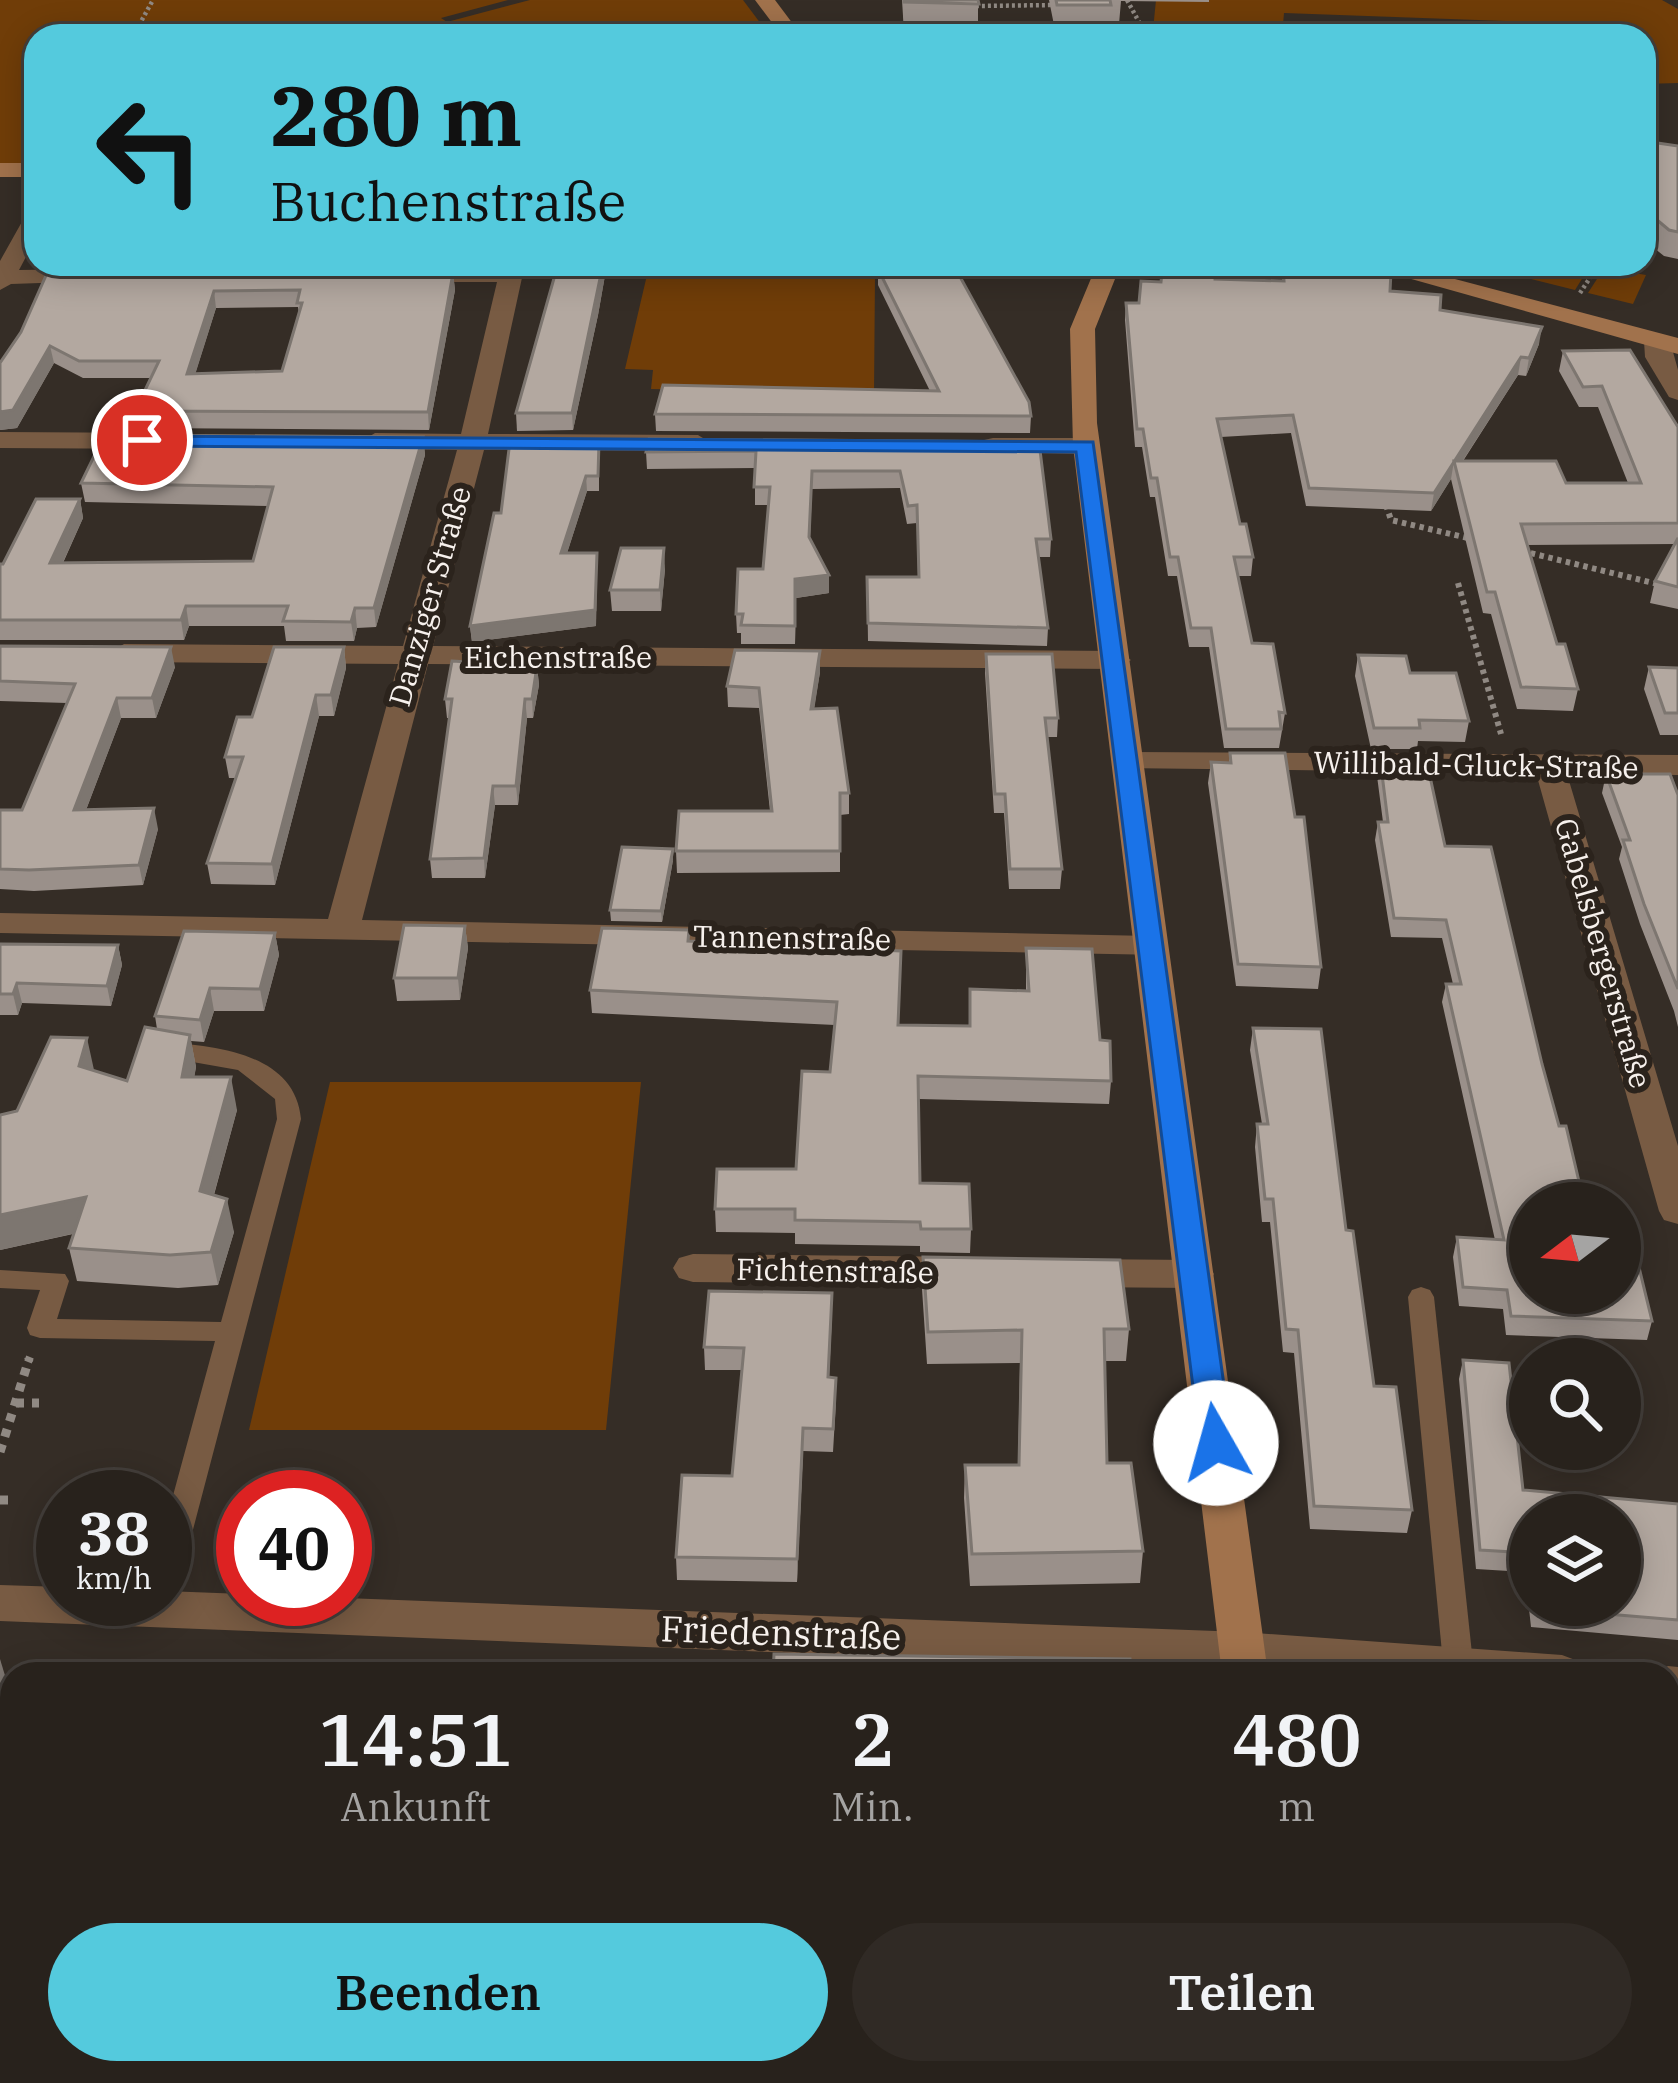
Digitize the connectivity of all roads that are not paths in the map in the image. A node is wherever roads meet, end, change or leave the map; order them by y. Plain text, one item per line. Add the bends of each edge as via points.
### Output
1 (24, 238) edge
2 (119, 276) edge
3 (510, 276) edge
4 (1093, 276) edge
5 (1415, 276) edge
6 (2, 280) edge
7 (1667, 343) edge
8 (1678, 392) edge
9 (0, 440) edge
10 (189, 441) edge
11 (354, 441) edge
12 (472, 441) junction
13 (728, 443) edge
14 (961, 445) edge
15 (1085, 446) junction
16 (91, 653) edge
17 (411, 656) junction
18 (1116, 660) junction
19 (1130, 761) junction
20 (1549, 765) junction
21 (1678, 765) edge
22 (0, 923) edge
23 (343, 927) junction
24 (1151, 946) junction
25 (162, 1050) edge
26 (1678, 1211) edge
27 (693, 1268) dead end
28 (1000, 1272) edge
29 (1047, 1272) edge
30 (1194, 1274) junction
31 (0, 1279) edge
32 (1421, 1297) dead end
33 (232, 1332) junction
34 (192, 1480) edge
35 (192, 1597) edge
36 (36, 1601) edge
37 (0, 1603) edge
38 (1244, 1662) edge
39 (1458, 1662) edge

1 - 6 street
2 - 6 street
3 - 12 street, Danziger Straße
4 - 15 street via 1082,326
5 - 7 street
7 - 8 street via 1658,357
9 - 10 street
11 - 12 street
12 - 13 street
12 - 17 street, Danziger Straße
14 - 15 street
15 - 18 street
16 - 17 street, Eichenstraße
17 - 18 street, Eichenstraße
17 - 23 street, Danziger Straße
18 - 19 street
19 - 20 street, Willibald-Gluck-Straße
19 - 24 street
20 - 21 street, Willibald-Gluck-Straße
20 - 26 street, Gabelsbergerstraße
22 - 23 street, Tannenstraße
23 - 24 street, Tannenstraße
24 - 30 street
25 - 33 lane via 255,1066 287,1097 284,1141
27 - 28 street, Fichtenstraße
29 - 30 street
30 - 38 street
31 - 33 lane via 56,1281 40,1328
32 - 39 lane
33 - 34 lane
35 - 38 street, Friedenstraße
36 - 37 street, Friedenstraße

